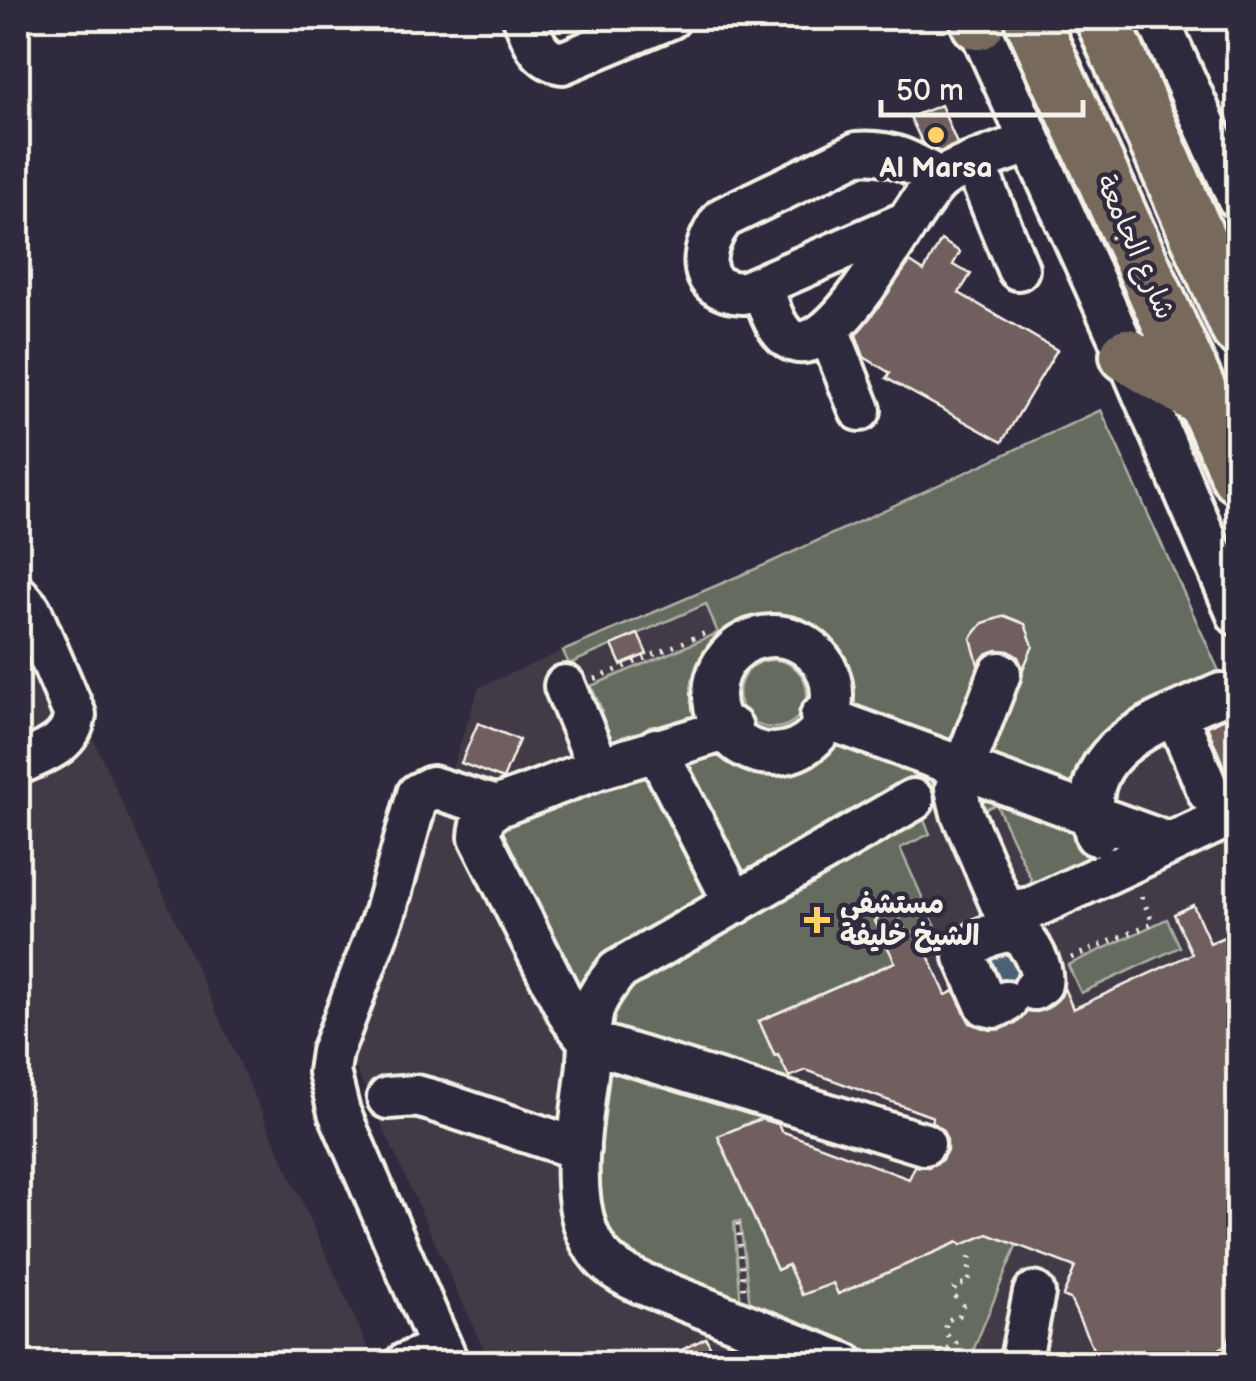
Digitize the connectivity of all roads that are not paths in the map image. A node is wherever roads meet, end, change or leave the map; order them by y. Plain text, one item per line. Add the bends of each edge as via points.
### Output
1 (524, 18) edge
2 (670, 18) edge
3 (1031, 18) edge
4 (1102, 18) edge
5 (1157, 18) edge
6 (977, 19) edge
7 (1069, 102) junction
8 (1031, 142) junction
9 (1229, 152) edge
10 (958, 171) junction
11 (1238, 198) edge
12 (909, 221) junction
13 (1208, 262) junction
14 (1018, 269) dead end
15 (763, 286) junction
16 (1238, 330) edge
17 (829, 332) junction
18 (1127, 355) junction
19 (1205, 402) junction
20 (860, 410) dead end
21 (1238, 476) edge
22 (18, 596) edge
23 (1238, 615) edge
24 (1000, 673) dead end
25 (565, 686) dead end
26 (1222, 694) dead end
27 (1176, 714) junction
28 (824, 718) junction
29 (729, 729) junction
30 (656, 749) junction
31 (18, 764) edge
32 (599, 768) junction
33 (962, 769) junction
34 (913, 800) dead end
35 (496, 807) junction
36 (1090, 812) junction
37 (1228, 818) edge
38 (1168, 843) junction
39 (1116, 868) junction
40 (735, 904) junction
41 (1011, 921) junction
42 (590, 1042) junction
43 (388, 1098) dead end
44 (924, 1144) dead end
45 (580, 1150) junction
46 (1034, 1294) dead end
47 (431, 1358) edge
48 (845, 1364) edge
49 (1020, 1364) edge

1 - 2 street via 540,52 562,62
3 - 7 main road, شارع الجامعة
4 - 13 main road
5 - 9 street
6 - 8 street
7 - 13 main road via 1090,95 1104,100 1166,224
7 - 19 main road, شارع الجامعة
8 - 10 street
8 - 18 street
9 - 11 street
10 - 12 street
10 - 14 street
10 - 15 street via 877,151 857,153 723,218 705,253 714,286 743,294
12 - 15 street
12 - 17 street
13 - 16 main road
15 - 17 street via 775,327 786,337 800,342
17 - 20 street
18 - 19 main road
18 - 23 street
19 - 21 main road, شارع الجامعة
22 - 31 street via 75,716 64,741
24 - 33 street
25 - 32 street
26 - 27 street
27 - 36 street via 1108,756
27 - 37 street
28 - 29 street via 818,733 789,752 772,754 754,750
28 - 29 street via 832,702 826,668 801,643 766,636 750,640 723,663 716,680 718,714
28 - 33 street
29 - 30 street
30 - 32 street
30 - 40 street
32 - 35 street
33 - 36 street
33 - 41 street via 956,788 962,813
34 - 40 street
35 - 42 street via 480,824 480,837 570,1016
35 - 47 street via 432,787 418,794 396,880 332,1052 339,1112
36 - 38 street
36 - 39 street
37 - 38 street
38 - 39 street
39 - 41 street
40 - 42 street via 617,970 593,1010
41 - 41 street via 1023,936 1027,987 994,1007 986,1005 965,957 972,945
42 - 44 street
42 - 45 street
43 - 45 street via 431,1100
45 - 48 street via 587,1233 618,1273
46 - 49 street

